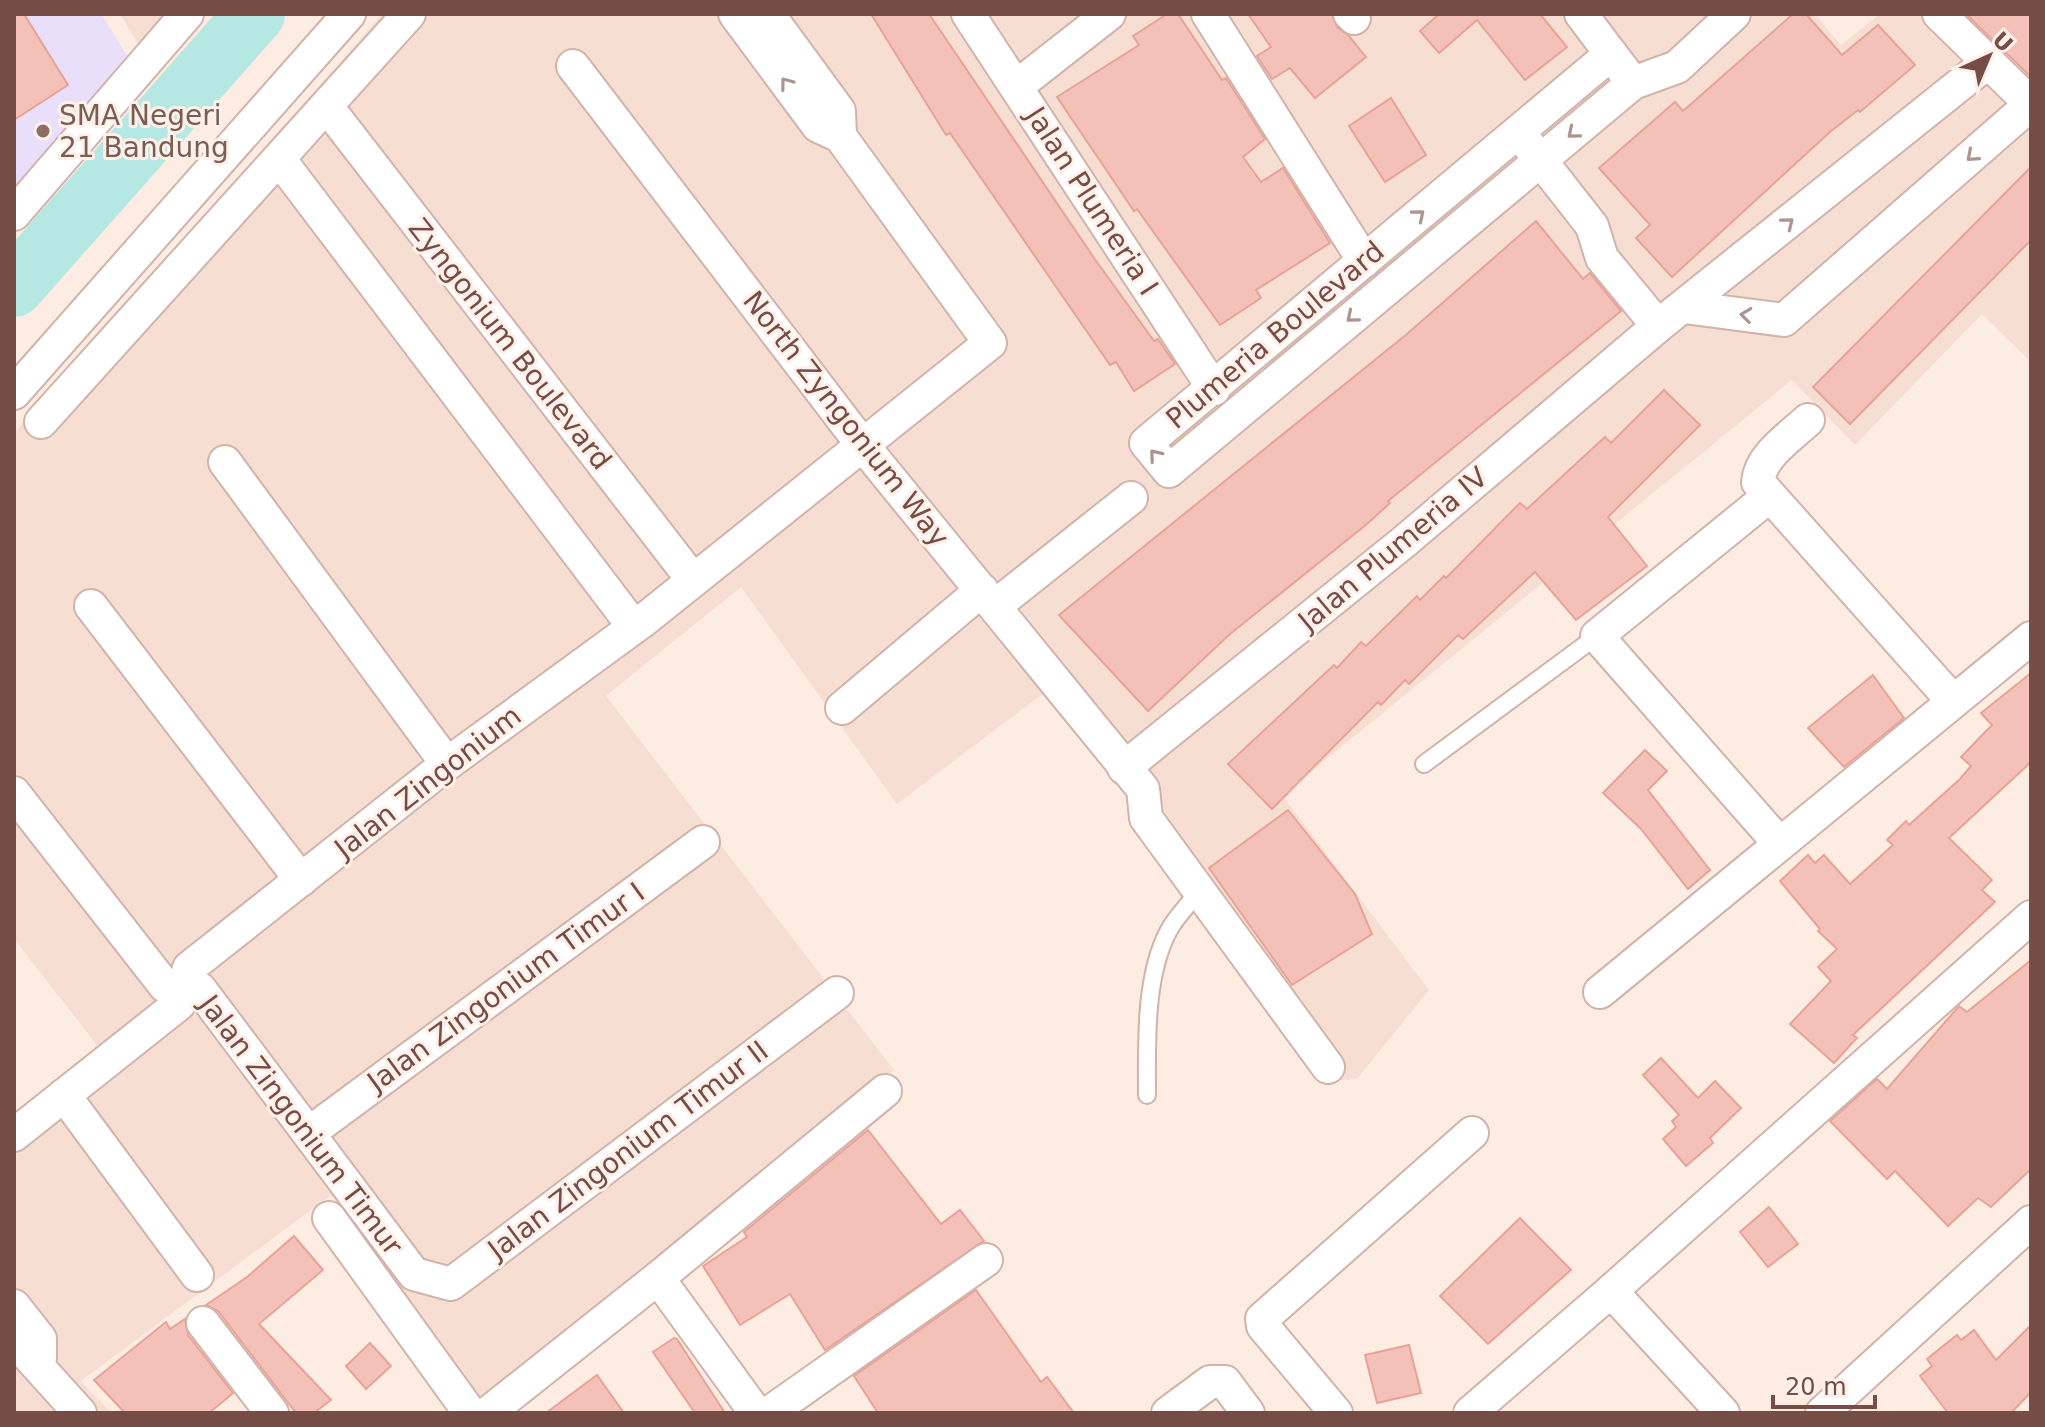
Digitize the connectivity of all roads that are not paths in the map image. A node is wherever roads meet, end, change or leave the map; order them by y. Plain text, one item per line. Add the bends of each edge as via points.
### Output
1 (187, 14) edge
2 (349, 14) edge
3 (409, 14) edge
4 (735, 14) edge
5 (768, 14) edge
6 (968, 14) edge
7 (1109, 14) edge
8 (1208, 14) edge
9 (1581, 14) edge
10 (1734, 14) edge
11 (1939, 14) edge
12 (1611, 54) junction
13 (1988, 62) junction
14 (573, 66) dead end
15 (1633, 83) junction
16 (1017, 86) junction
17 (2031, 104) edge
18 (328, 108) junction
19 (1518, 132) junction
20 (840, 136) junction
21 (280, 160) junction
22 (1540, 160) junction
23 (14, 214) edge
24 (1374, 276) junction
25 (1684, 307) junction
26 (1658, 326) junction
27 (1214, 389) junction
28 (14, 393) edge
29 (1232, 418) junction
30 (1808, 420) dead end
31 (41, 422) dead end
32 (861, 443) junction
33 (225, 462) dead end
34 (1768, 497) junction
35 (1131, 498) dead end
36 (682, 588) junction
37 (989, 598) junction
38 (91, 606) dead end
39 (639, 623) junction
40 (1597, 636) junction
41 (2031, 638) edge
42 (1952, 700) junction
43 (842, 708) dead end
44 (447, 764) junction
45 (1424, 764) dead end
46 (1124, 768) junction
47 (14, 793) edge
48 (703, 842) dead end
49 (1779, 843) junction
50 (301, 880) junction
51 (1199, 891) junction
52 (2031, 917) edge
53 (183, 987) junction
54 (1600, 992) dead end
55 (837, 993) dead end
56 (1328, 1067) dead end
57 (885, 1091) dead end
58 (64, 1095) junction
59 (1147, 1095) dead end
60 (309, 1133) junction
61 (1472, 1133) dead end
62 (14, 1135) edge
63 (329, 1218) dead end
64 (2031, 1222) edge
65 (986, 1260) dead end
66 (414, 1274) joint
67 (197, 1275) dead end
68 (658, 1278) junction
69 (1611, 1291) junction
70 (14, 1306) edge
71 (203, 1323) dead end
72 (14, 1340) edge
73 (40, 1369) junction
74 (80, 1413) edge
75 (272, 1413) edge
76 (470, 1413) edge
77 (488, 1413) edge
78 (756, 1413) edge
79 (769, 1413) edge
80 (1168, 1413) edge
81 (1248, 1413) edge
82 (1336, 1413) edge
83 (1470, 1413) edge
84 (1723, 1413) edge
85 (1822, 1413) edge

1 - 23 street
2 - 28 street
3 - 18 street
20 -> 4 street via 818,126
5 - 20 street via 839,111
6 - 16 street, Jalan Plumeria I
7 - 16 street
8 - 24 street
9 - 12 street
10 - 15 street, Plumeria Boulevard via 1677,67
11 - 13 street
12 - 15 street
12 - 19 street, Plumeria Boulevard
13 - 17 street
25 -> 13 street, Jalan Plumeria IV
14 - 32 street, North Zyngonium Way
15 -> 22 street, Plumeria Boulevard
16 - 27 street, Jalan Plumeria I
17 -> 25 street via 1784,320
18 - 21 street
18 - 36 street, Zyngonium Boulevard
19 - 22 street
24 -> 19 street, Plumeria Boulevard
20 - 32 street, Jalan Zingonium via 990,343
21 - 31 street
21 - 39 street
22 - 24 street, Plumeria Boulevard
22 - 26 street via 1592,226 1602,258
24 - 27 street, Plumeria Boulevard
24 -> 29 street, Plumeria Boulevard
25 - 26 street, Jalan Plumeria IV
26 - 46 street, Jalan Plumeria IV via 1405,541
27 - 29 lane
29 -> 27 street, Plumeria Boulevard via 1169,471 1146,443
30 - 34 street via 1759,471 1758,482
32 - 36 street, Jalan Zingonium
32 - 37 street, North Zyngonium Way
33 - 44 street
34 - 40 street
34 - 42 street
35 - 37 street
36 - 39 street, Jalan Zingonium
37 - 43 street
37 - 46 street, North Zyngonium Way
38 - 50 street
39 - 44 street, Jalan Zingonium
40 - 45 lane
40 - 49 street
41 - 42 street
42 - 49 street
44 - 50 street, Jalan Zingonium
46 - 51 street, North Zyngonium Way via 1143,789 1146,818
47 - 53 street, Jalan Zingonium Timur via 165,986
48 - 60 street, Jalan Zingonium Timur I
49 - 54 street
50 - 53 street, Jalan Zingonium via 189,968
51 - 56 street, North Zyngonium Way
51 - 59 lane via 1169,930 1161,954 1147,1017
52 - 69 street
53 - 58 street, Jalan Zingonium via 179,1004
53 - 60 street, Jalan Zingonium Timur via 200,989
55 - 66 street, Jalan Zingonium Timur II via 451,1284
57 - 68 street
58 - 62 street, Jalan Zingonium
58 - 67 street
60 - 66 street, Jalan Zingonium Timur
61 - 82 street via 1262,1319
63 - 76 street
64 - 85 street
65 - 79 street
68 - 77 street
68 - 78 street
69 - 83 street
69 - 84 street
70 - 73 street via 40,1339
71 - 75 street
72 - 73 street
73 - 74 street
80 - 81 street via 1210,1382 1225,1382

